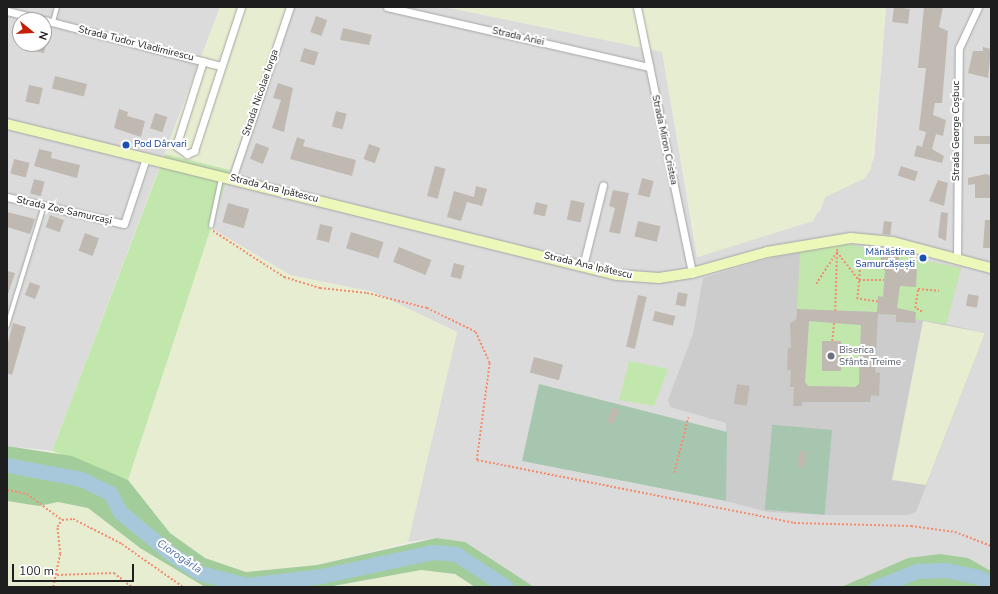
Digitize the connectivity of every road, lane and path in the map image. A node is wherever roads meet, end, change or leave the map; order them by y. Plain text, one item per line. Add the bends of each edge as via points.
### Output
1 (57, 7) edge
2 (240, 7) edge
3 (290, 7) edge
4 (387, 7) edge
5 (637, 7) edge
6 (978, 7) edge
7 (53, 22) joint
8 (203, 61) junction
9 (221, 66) junction
10 (649, 67) junction
11 (7, 124) edge
12 (181, 153) junction
13 (146, 158) junction
14 (181, 166) junction
15 (222, 176) junction
16 (232, 179) junction
17 (603, 185) dead end
18 (7, 197) edge
19 (44, 206) junction
20 (211, 226) joint
21 (837, 239) junction
22 (837, 252) junction
23 (957, 258) junction
24 (881, 264) dead end
25 (583, 266) junction
26 (991, 268) edge
27 (692, 273) junction
28 (859, 280) junction
29 (884, 280) dead end
30 (816, 284) dead end
31 (940, 291) dead end
32 (878, 302) dead end
33 (835, 311) dead end
34 (922, 312) dead end
35 (834, 321) dead end
36 (7, 326) edge
37 (832, 341) dead end
38 (688, 418) dead end
39 (674, 473) dead end
40 (7, 490) edge
41 (62, 520) junction
42 (991, 546) edge
43 (57, 575) junction
44 (53, 587) edge
45 (132, 587) edge
46 (182, 587) edge

1 - 7 lane
2 - 9 street
3 - 16 street, Strada Nicolae Iorga
4 - 10 street, Strada Ariei
5 - 10 street, Strada Miron Cristea
6 - 23 street, Strada George Coșbuc via 964,35 958,60
7 - 8 street, Strada Tudor Vladimirescu
8 - 9 street
8 - 12 street, Strada Tudor Vladimirescu via 177,139 177,150
9 - 12 street via 194,151
10 - 27 street, Strada Miron Cristea
11 - 13 main road, Strada Ana Ipătescu
12 - 14 street
13 - 14 main road, Strada Ana Ipătescu
13 - 19 street, Strada Zoe Samurcași via 124,224
14 - 15 main road, Strada Ana Ipătescu
15 - 16 main road, Strada Ana Ipătescu
15 - 20 lane
16 - 25 main road, Strada Ana Ipătescu
17 - 25 street
18 - 19 street, Strada Zoe Samurcași
19 - 36 lane
20 - 42 path via 214,233 284,277 320,288 367,293 421,306 476,332 490,363 477,460 794,523 910,526 955,532
21 - 22 path
21 - 23 main road, Strada Ana Ipătescu via 894,242
21 - 27 main road, Strada Ana Ipătescu via 767,252
22 - 28 path
22 - 30 path
22 - 33 path
23 - 26 main road, Strada Ana Ipătescu
24 - 28 path via 860,264
25 - 27 main road, Strada Ana Ipătescu via 644,278
28 - 29 path
28 - 32 path via 857,298
31 - 34 path via 918,289 915,308
35 - 37 path
38 - 39 path
40 - 41 path via 27,494
41 - 43 path via 56,537 60,554
41 - 46 path via 73,519 122,544
43 - 44 path
43 - 45 path via 114,573

